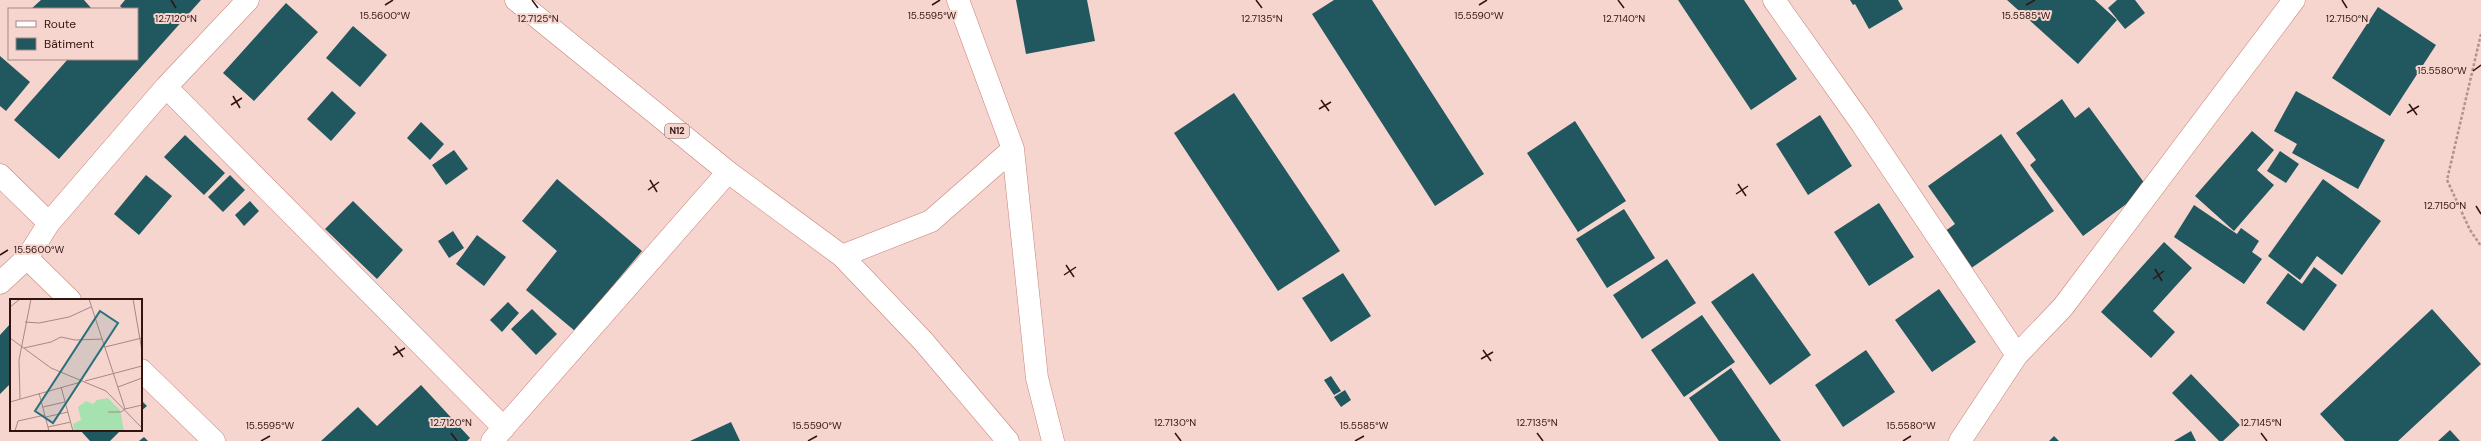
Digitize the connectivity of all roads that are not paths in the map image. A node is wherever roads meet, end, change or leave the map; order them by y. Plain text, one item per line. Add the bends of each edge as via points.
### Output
1 (248, 0) edge
2 (516, 0) edge
3 (958, 0) edge
4 (1774, 0) edge
5 (2294, 0) edge
6 (166, 87) junction
7 (1012, 148) junction
8 (728, 172) junction
9 (0, 175) edge
10 (49, 223) junction
11 (842, 256) junction
12 (27, 258) junction
13 (0, 283) edge
14 (69, 299) edge
15 (2017, 355) junction
16 (142, 371) edge
17 (498, 435) edge
18 (214, 441) edge
19 (1008, 441) edge
20 (1053, 441) edge
21 (1960, 441) edge

1 - 6 street
2 - 8 street, N12
3 - 7 street
4 - 15 street via 1862,124
5 - 15 street via 2063,307
6 - 10 street
6 - 17 street
7 - 11 street via 931,221
7 - 20 street via 1037,378
8 - 11 street, N12
8 - 17 street
9 - 10 street
10 - 12 street
11 - 19 street via 924,341
12 - 13 street
12 - 14 street
15 - 21 street
16 - 18 street

